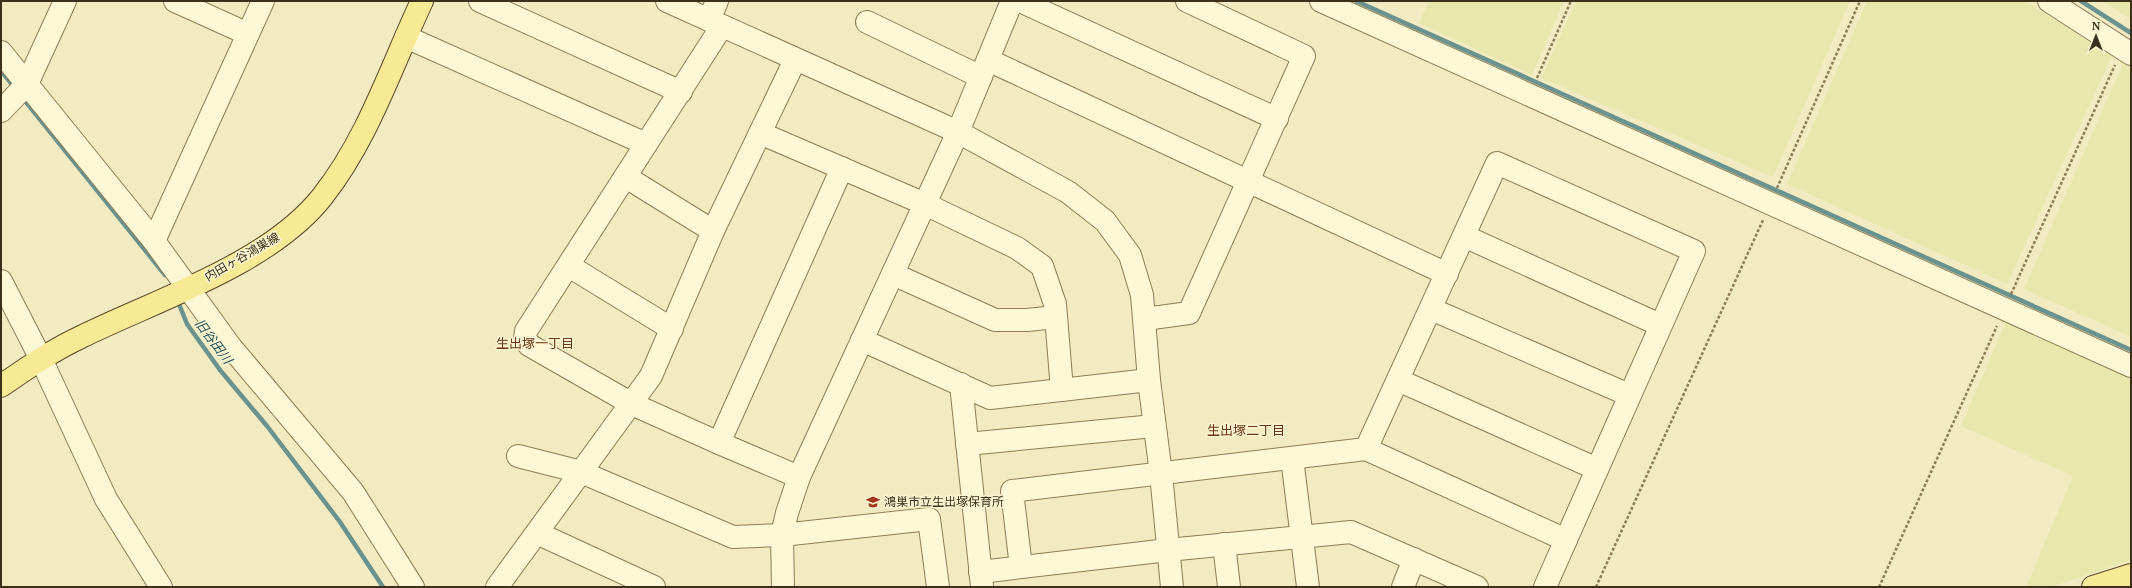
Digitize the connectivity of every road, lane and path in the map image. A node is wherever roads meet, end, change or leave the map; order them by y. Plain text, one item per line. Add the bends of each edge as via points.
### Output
1 (65, 1) edge
2 (175, 1) edge
3 (263, 1) edge
4 (422, 1) edge
5 (480, 1) edge
6 (666, 1) edge
7 (1012, 1) edge
8 (1020, 1) edge
9 (1187, 1) edge
10 (1321, 1) edge
11 (1571, 1) edge
12 (1860, 1) edge
13 (2049, 1) edge
14 (716, 16) edge
15 (867, 22) dead end
16 (248, 34) junction
17 (406, 37) junction
18 (2127, 51) edge
19 (1, 52) edge
20 (795, 60) junction
21 (984, 69) junction
22 (27, 84) junction
23 (681, 92) junction
24 (1528, 94) junction
25 (1, 111) edge
26 (1277, 119) junction
27 (958, 132) junction
28 (760, 133) junction
29 (646, 144) junction
30 (842, 168) junction
31 (626, 177) junction
32 (1249, 182) junction
33 (1771, 203) junction
34 (925, 204) junction
35 (713, 231) junction
36 (1464, 236) junction
37 (154, 241) junction
38 (569, 266) junction
39 (893, 274) junction
40 (1447, 274) junction
41 (1, 281) edge
42 (188, 288) junction
43 (2004, 308) junction
44 (1431, 309) junction
45 (1056, 317) junction
46 (1145, 319) junction
47 (1660, 325) junction
48 (672, 329) junction
49 (862, 340) junction
50 (41, 359) junction
51 (2131, 366) edge
52 (1149, 380) junction
53 (1398, 380) junction
54 (961, 384) junction
55 (1, 386) edge
56 (1062, 390) junction
57 (1629, 395) junction
58 (632, 404) junction
59 (1154, 426) junction
60 (718, 443) junction
61 (967, 444) junction
62 (1366, 449) junction
63 (518, 456) dead end
64 (1292, 458) junction
65 (1597, 469) junction
66 (581, 472) junction
67 (1161, 474) junction
68 (799, 477) junction
69 (537, 533) junction
70 (782, 535) junction
71 (1303, 537) junction
72 (1566, 540) junction
73 (1224, 544) junction
74 (1168, 550) junction
75 (1414, 559) junction
76 (1021, 567) junction
77 (2131, 575) edge
78 (981, 579) edge
79 (162, 587) edge
80 (413, 587) edge
81 (498, 587) edge
82 (654, 587) edge
83 (783, 587) edge
84 (938, 587) edge
85 (1172, 587) edge
86 (1229, 587) edge
87 (1308, 587) edge
88 (1403, 587) edge
89 (1477, 587) edge
90 (1545, 587) edge
91 (1596, 587) edge
92 (1879, 587) edge
93 (2093, 587) edge

1 - 22 street
2 - 16 street
3 - 16 street
4 - 17 main road, 内田ヶ谷鴻巣線
5 - 23 street
6 - 14 street
7 - 21 street
8 - 26 street
9 - 26 street via 1304,56
10 - 24 street
11 - 24 path via 1539,75
12 - 33 path
13 - 18 street
14 - 20 street
14 - 23 street
15 - 21 street
16 - 37 street
17 - 29 street
17 - 42 main road, 内田ヶ谷鴻巣線 via 363,134 321,198 282,235
18 - 43 path
19 - 22 street
20 - 27 street
20 - 28 street
21 - 27 street
21 - 32 street
22 - 25 street
22 - 37 street
23 - 29 street
24 - 33 street
26 - 32 street
27 - 34 street
27 - 46 street via 1068,192 1105,221 1130,255 1142,295
28 - 30 street
28 - 35 street
29 - 31 street
30 - 34 street
30 - 60 street
31 - 35 street
31 - 38 street
32 - 40 street
32 - 46 street via 1189,313
33 - 43 street
33 - 91 path
34 - 39 street
34 - 45 street via 1017,248 1042,266 1055,304
35 - 48 street
36 - 40 street
36 - 47 street
36 - 47 street via 1497,163 1694,251
37 - 42 street
38 - 48 street
38 - 58 street via 526,331 525,338 529,345
39 - 45 street via 995,320
39 - 49 street
40 - 44 street
41 - 50 street
42 - 50 main road, 内田ヶ谷鴻巣線 via 80,337
42 - 80 street via 230,346 353,492
43 - 51 street
43 - 92 path
44 - 53 street
44 - 57 street
45 - 56 street
46 - 52 street
47 - 57 street
48 - 58 street via 651,376
49 - 54 street
49 - 68 street
50 - 55 main road, 内田ヶ谷鴻巣線
50 - 79 street via 106,499
52 - 56 street
52 - 59 street
53 - 62 street
53 - 65 street
54 - 56 street via 990,398
54 - 61 street
57 - 65 street
58 - 60 street
58 - 66 street
59 - 61 street
59 - 67 street
60 - 68 street
61 - 78 street
62 - 64 street
62 - 72 street
63 - 66 street
64 - 67 street
64 - 71 street
65 - 72 street
66 - 69 street
66 - 70 street via 733,537
67 - 74 street
67 - 76 street via 1012,490
68 - 70 street
69 - 81 street
69 - 82 street
70 - 83 street
70 - 84 street via 929,519
71 - 73 street
71 - 75 street via 1351,532
71 - 87 street
72 - 90 street
73 - 74 street
73 - 86 street
74 - 76 street
74 - 85 street
75 - 88 street
75 - 89 street
76 - 78 street
77 - 93 main road

